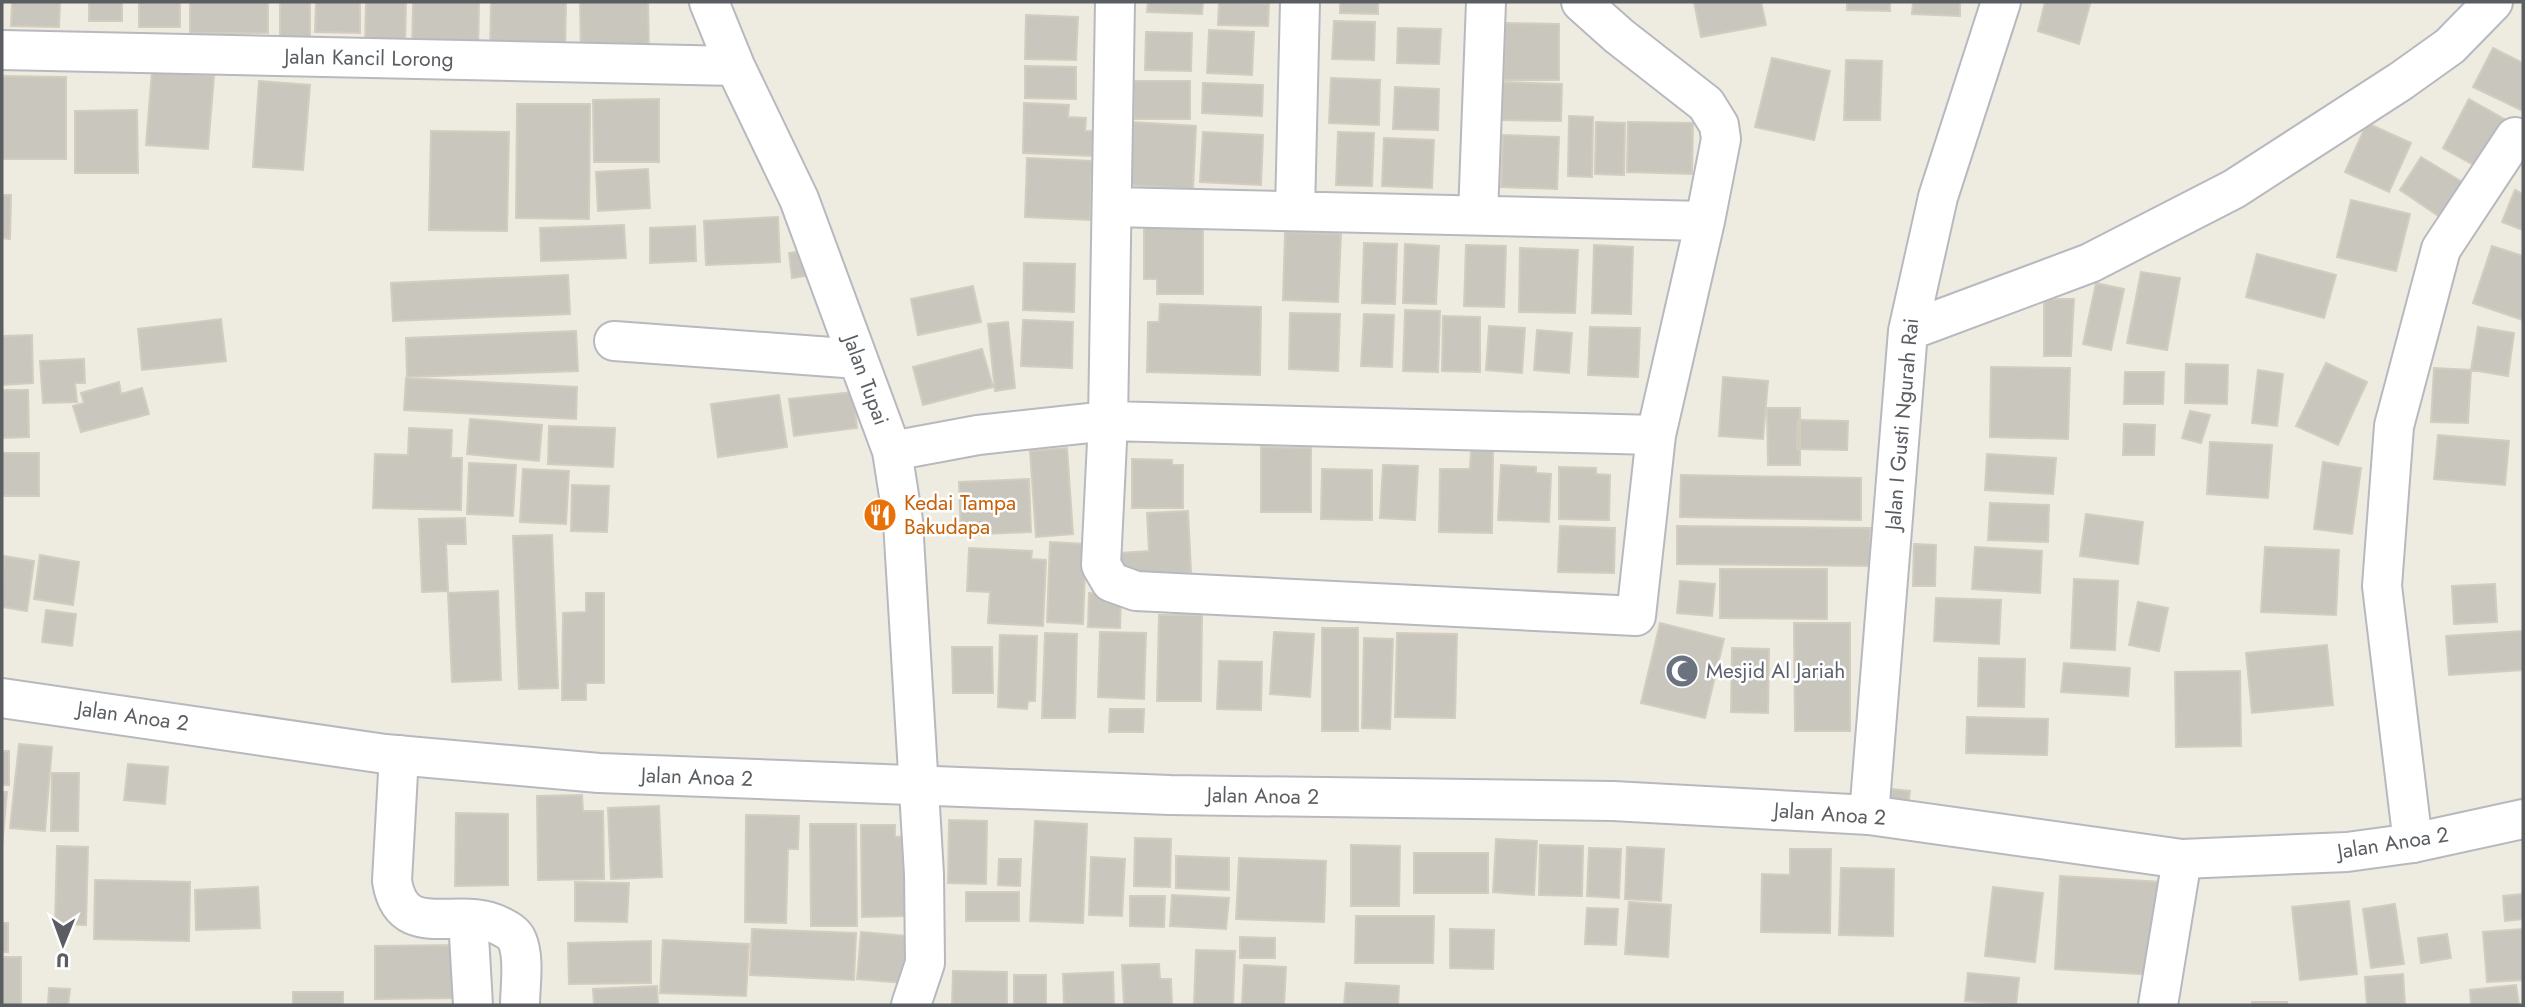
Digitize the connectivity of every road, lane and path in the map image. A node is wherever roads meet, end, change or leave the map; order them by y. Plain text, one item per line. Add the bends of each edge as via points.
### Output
1 (709, 2) edge
2 (1115, 2) edge
3 (1300, 2) edge
4 (1486, 2) edge
5 (1581, 2) edge
6 (2001, 2) edge
7 (2493, 2) edge
8 (2, 50) edge
9 (736, 66) junction
10 (2515, 137) dead end
11 (1112, 207) junction
12 (1295, 211) junction
13 (1478, 215) junction
14 (1705, 221) junction
15 (1908, 331) junction
16 (614, 341) dead end
17 (858, 359) junction
18 (1108, 421) junction
19 (1656, 435) junction
20 (892, 451) junction
21 (2, 698) edge
22 (399, 755) junction
23 (920, 784) junction
24 (1869, 815) junction
25 (2523, 819) edge
26 (2413, 843) junction
27 (2182, 859) junction
28 (468, 919) junction
29 (473, 1005) edge
30 (520, 1005) edge
31 (911, 1005) edge
32 (2158, 1005) edge

1 - 9 street, Jalan Tupai
2 - 11 street
3 - 12 street
4 - 13 street
5 - 14 street via 1714,114 1721,139
6 - 15 street, Jalan I Gusti Ngurah Rai via 1938,197
7 - 15 street via 2450,46 2234,189 2090,263
8 - 9 street, Jalan Kancil Lorong
9 - 17 street, Jalan Tupai via 799,199
10 - 26 street via 2441,249 2393,426 2382,586
11 - 12 street
11 - 18 street
12 - 13 street
13 - 14 street
14 - 19 street
15 - 24 street, Jalan I Gusti Ngurah Rai
16 - 17 street
17 - 20 street, Jalan Tupai
18 - 19 street
18 - 19 street via 1101,565 1111,582 1120,586 1136,591 1636,616
18 - 20 street via 978,435
20 - 23 street, Jalan Tupai via 903,521
21 - 22 street, Jalan Anoa 2
22 - 23 street, Jalan Anoa 2 via 599,773
22 - 28 street via 395,898 408,914
23 - 24 street, Jalan Anoa 2 via 1170,795 1613,800
23 - 31 street, Jalan Tupai via 925,963
24 - 27 street, Jalan Anoa 2
25 - 26 street, Jalan Anoa 2
26 - 27 street, Jalan Anoa 2 via 2347,852
27 - 32 street
28 - 29 street
28 - 30 street via 494,923 516,938

